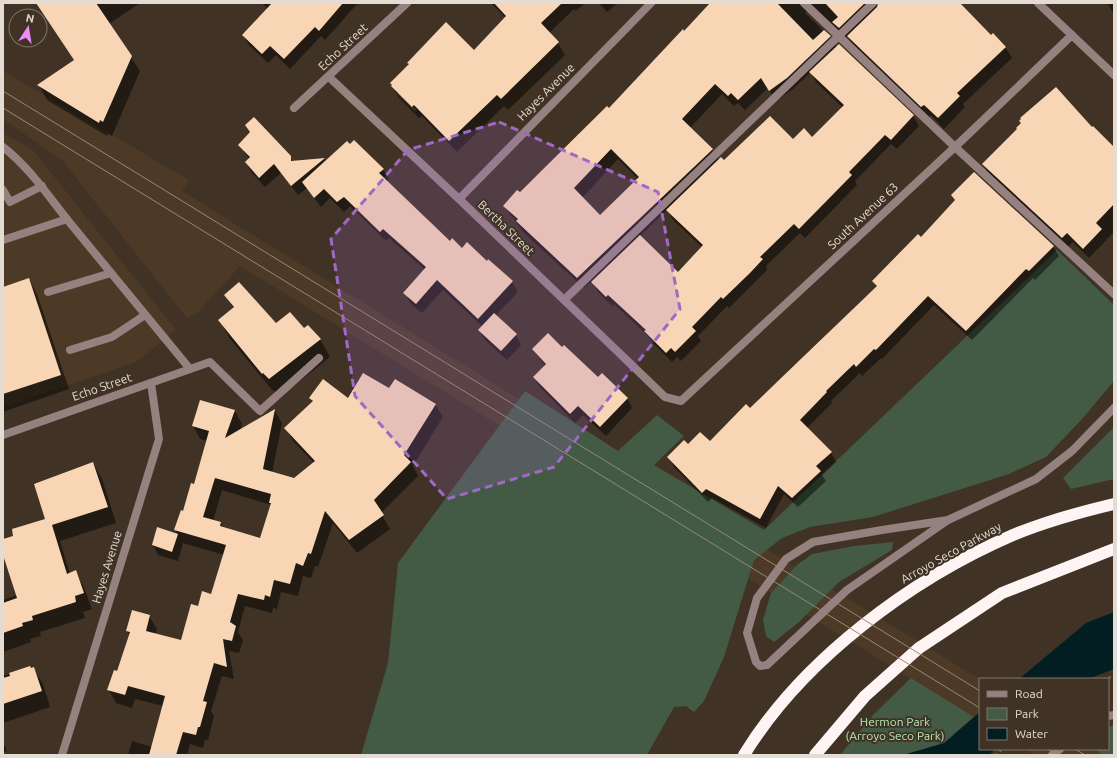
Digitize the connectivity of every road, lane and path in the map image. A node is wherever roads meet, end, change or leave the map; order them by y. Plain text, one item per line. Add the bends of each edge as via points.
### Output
1 (407, 3) edge
2 (651, 3) edge
3 (804, 3) edge
4 (873, 3) edge
5 (1038, 3) edge
6 (1072, 35) junction
7 (839, 36) junction
8 (1114, 75) edge
9 (329, 77) junction
10 (294, 108) dead end
11 (3, 147) edge
12 (955, 147) junction
13 (42, 186) junction
14 (3, 190) edge
15 (459, 199) junction
16 (67, 219) junction
17 (3, 240) edge
18 (111, 273) junction
19 (48, 292) dead end
20 (1114, 294) edge
21 (564, 300) junction
22 (145, 314) junction
23 (70, 350) dead end
24 (320, 358) dead end
25 (190, 369) junction
26 (151, 383) junction
27 (665, 397) joint
28 (1114, 408) edge
29 (3, 435) edge
30 (1114, 504) edge
31 (948, 520) junction
32 (1114, 549) edge
33 (62, 755) edge
34 (744, 755) edge
35 (815, 755) edge

1 - 9 street, Echo Street
2 - 15 street, Hayes Avenue
3 - 7 street
4 - 7 street
5 - 6 street
6 - 8 street
6 - 12 street, South Avenue 63
7 - 12 street
7 - 21 street
9 - 10 street, Echo Street
9 - 15 street, Bertha Street
11 - 13 street via 17,158
12 - 20 street
12 - 27 street, South Avenue 63 via 681,401
13 - 14 street via 10,202
13 - 16 street
15 - 21 street, Bertha Street
16 - 17 street
16 - 18 street
18 - 19 street
18 - 22 street
21 - 27 street, Bertha Street
22 - 23 street via 112,337
22 - 25 street
24 - 25 street, Echo Street via 260,411 210,362
25 - 26 street, Echo Street
26 - 29 street, Echo Street
26 - 33 street, Hayes Avenue via 159,439
28 - 31 street via 1072,451 1036,479
30 - 34 highway, Arroyo Seco Parkway via 1070,515 1013,535 922,582 834,649 791,694
31 - 31 street via 813,542 786,558 757,598 747,633 756,662 760,666 767,665 847,590
32 - 35 highway via 1002,593 919,648 865,696

